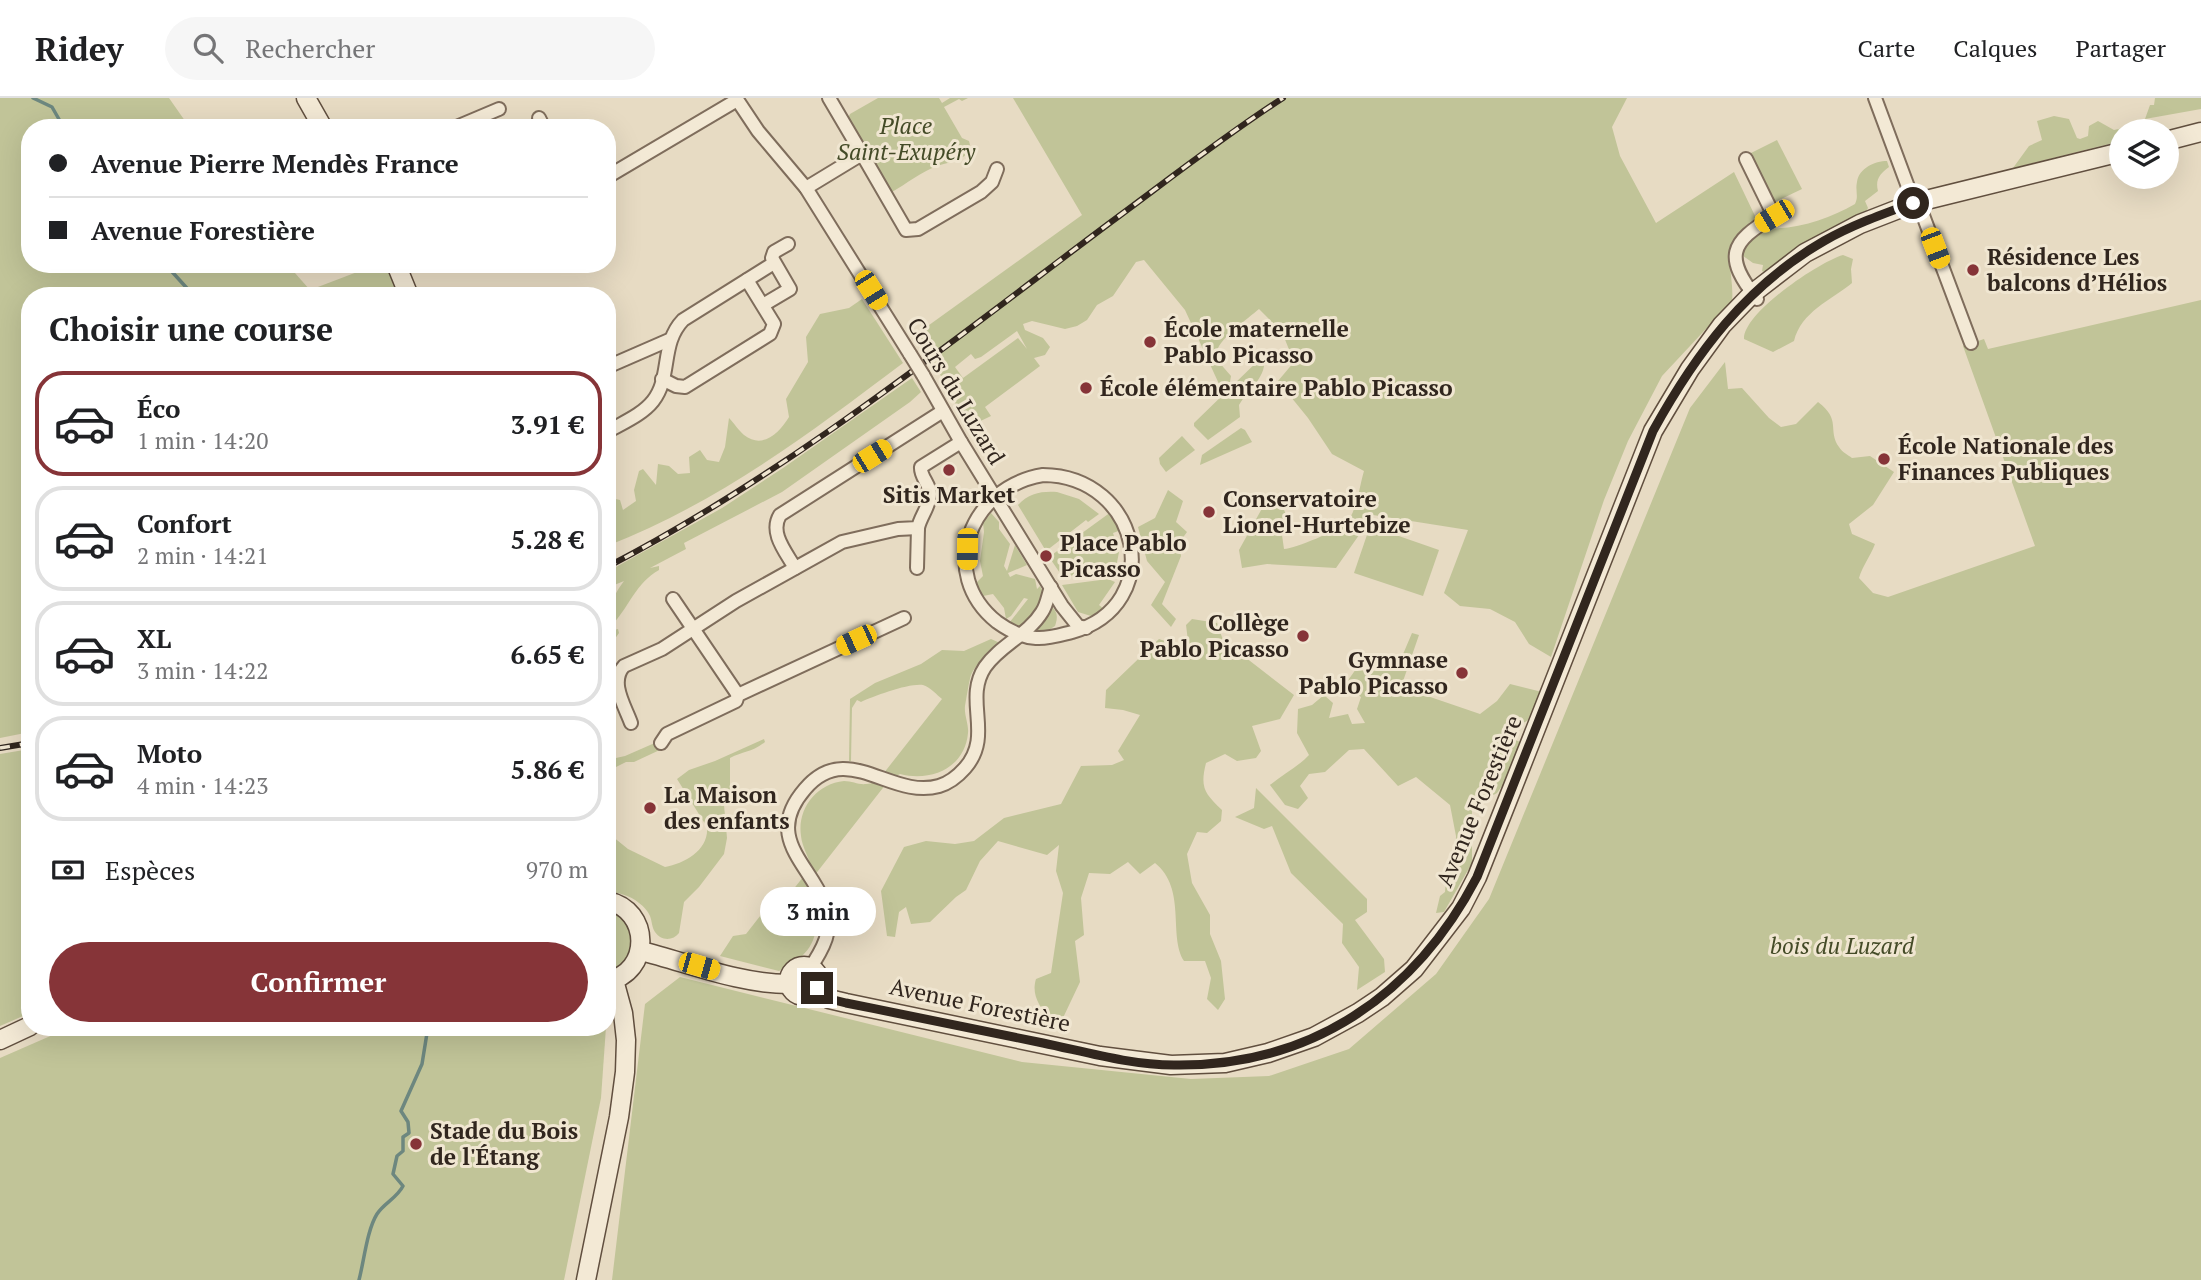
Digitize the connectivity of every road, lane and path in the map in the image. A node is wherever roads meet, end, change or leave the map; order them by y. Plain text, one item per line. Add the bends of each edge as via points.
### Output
1 (306, 98) edge
2 (829, 98) edge
3 (1875, 98) edge
4 (736, 99) edge
5 (499, 109) dead end
6 (318, 119) edge
7 (475, 119) edge
8 (2201, 132) edge
9 (2179, 138) edge
10 (2201, 141) edge
11 (2179, 146) edge
12 (862, 154) junction
13 (2109, 155) edge
14 (1746, 159) dead end
15 (2109, 163) edge
16 (997, 169) dead end
17 (616, 172) edge
18 (806, 188) junction
19 (1917, 206) junction
20 (788, 244) dead end
21 (774, 263) junction
22 (747, 280) junction
23 (1755, 296) junction
24 (763, 305) junction
25 (669, 340) junction
26 (1970, 343) dead end
27 (616, 363) edge
28 (662, 379) junction
29 (943, 411) junction
30 (616, 427) edge
31 (961, 442) junction
32 (995, 496) junction
33 (918, 528) junction
34 (795, 568) junction
35 (916, 568) dead end
36 (1051, 587) junction
37 (673, 599) dead end
38 (1062, 606) junction
39 (904, 618) dead end
40 (1087, 628) junction
41 (693, 629) junction
42 (1020, 635) junction
43 (1050, 637) junction
44 (737, 695) junction
45 (631, 723) dead end
46 (662, 743) dead end
47 (616, 904) edge
48 (641, 950) junction
49 (810, 967) junction
50 (616, 978) edge
51 (789, 984) junction
52 (817, 988) junction
53 (616, 1001) edge
54 (21, 1030) edge
55 (0, 1040) edge
56 (586, 1280) edge

1 - 6 street
2 - 12 street
3 - 19 street
4 - 17 street
4 - 18 street, Cours du Luzard
5 - 7 street
8 - 9 street
10 - 11 street
12 - 16 street via 906,230 918,229 981,192
12 - 18 street
13 - 19 street
14 - 23 street via 1774,216 1753,228 1737,248 1736,269
15 - 19 street
18 - 29 street, Cours du Luzard, bridge
19 - 23 street, Avenue Forestière via 1827,249
19 - 26 street
20 - 21 street via 774,252
21 - 22 street
21 - 24 street via 790,289
22 - 24 street
22 - 25 street via 683,320
23 - 52 street, Avenue Forestière via 1690,369 1653,431 1461,908 1432,949 1374,1002 1325,1032 1283,1049 1224,1063 1171,1065 1100,1056 846,1003 830,999
24 - 28 street via 774,324 771,334 685,387
25 - 27 street
25 - 28 street
28 - 30 street via 652,402
29 - 31 street, Cours du Luzard
29 - 34 street via 780,515 775,531
31 - 32 street, Cours du Luzard
31 - 33 street via 921,467 930,499
32 - 36 street, Cours du Luzard
32 - 40 street via 1023,479 1056,475 1094,488 1114,506 1129,537 1128,580 1113,609
32 - 42 street via 982,509 969,535 968,577 991,617
33 - 34 street via 851,538
33 - 35 street
34 - 41 street
36 - 38 street, Cours du Luzard
36 - 42 street via 1042,612
37 - 41 street
38 - 40 street, Cours du Luzard via 1078,626
38 - 43 street via 1064,626
39 - 44 street
40 - 43 street
41 - 44 street
41 - 45 street via 620,670 617,683
42 - 43 street
42 - 49 street via 985,666 978,680 979,742 969,764 953,779 917,789 863,770 841,769 817,779 798,798 791,813 791,845 822,894 828,914 824,945
44 - 46 street via 736,701 667,734
47 - 48 street via 633,915 639,926
48 - 50 street via 631,969
48 - 51 street via 768,984
49 - 51 street via 797,968
49 - 52 street via 817,974
51 - 52 street via 799,995 809,995
53 - 56 street via 624,1027 625,1072
54 - 55 street

